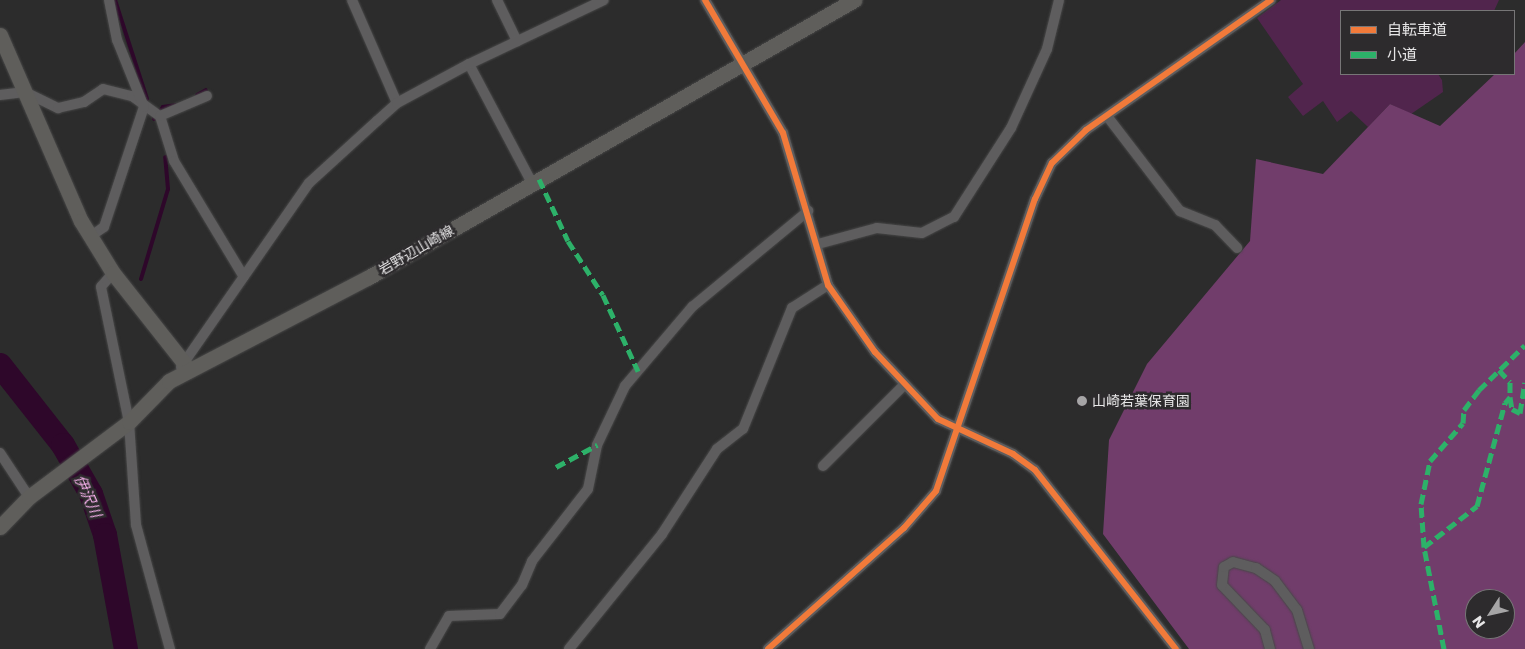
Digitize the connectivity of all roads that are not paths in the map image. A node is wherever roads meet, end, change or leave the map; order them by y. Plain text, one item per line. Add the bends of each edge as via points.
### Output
1 (108, 0) edge
2 (352, 0) edge
3 (497, 0) edge
4 (604, 0) edge
5 (705, 0) edge
6 (854, 0) edge
7 (1059, 0) edge
8 (1271, 0) edge
9 (0, 35) edge
10 (517, 41) junction
11 (742, 63) junction
12 (469, 64) junction
13 (25, 92) junction
14 (0, 95) edge
15 (206, 96) dead end
16 (397, 104) junction
17 (144, 107) junction
18 (160, 116) junction
19 (1107, 116) junction
20 (532, 183) junction
21 (808, 211) junction
22 (91, 236) junction
23 (818, 244) junction
24 (1237, 248) dead end
25 (113, 273) junction
26 (244, 277) junction
27 (828, 285) junction
28 (184, 363) junction
29 (169, 382) junction
30 (903, 386) junction
31 (129, 422) junction
32 (954, 428) junction
33 (0, 453) edge
34 (823, 466) dead end
35 (32, 495) junction
36 (2, 521) edge
37 (170, 649) edge
38 (430, 649) edge
39 (569, 649) edge
40 (768, 649) edge
41 (1176, 649) edge
42 (1270, 649) edge
43 (1309, 649) edge

1 - 17 street via 117,40
2 - 16 street
3 - 10 street
4 - 10 street
5 - 11 street
6 - 11 main road, 岩野辺山崎線
7 - 23 street via 1047,49 1011,128 954,217 922,233 877,228
8 - 19 street
9 - 13 main road
10 - 12 street
11 - 20 main road, 岩野辺山崎線
11 - 21 street via 783,133
12 - 16 street
12 - 20 street
13 - 14 street
13 - 17 street via 58,108 84,102 103,90 132,96
13 - 22 main road via 62,183
15 - 18 street
16 - 26 street via 308,184
17 - 18 street
17 - 22 street via 104,227
18 - 26 street via 174,161
19 - 24 street via 1180,211 1215,225
19 - 32 street via 1086,130 1049,171
20 - 29 main road, 岩野辺山崎線 via 369,277
21 - 23 street
21 - 38 street via 692,307 626,386 596,445 588,489 532,561 522,585 500,614 449,616
22 - 25 main road
23 - 27 street
25 - 28 main road
25 - 31 street via 101,287
26 - 28 street
27 - 30 street
27 - 39 street via 792,308 743,429 717,450 662,534
28 - 29 street
29 - 31 main road, 岩野辺山崎線
30 - 32 street
30 - 34 street
31 - 35 main road, 岩野辺山崎線
31 - 37 street via 136,525
32 - 40 street via 948,461 936,491 904,528
32 - 41 street via 1013,454 1035,470
33 - 35 street
35 - 36 main road, 岩野辺山崎線
42 - 43 street via 1265,630 1222,585 1224,567 1233,562 1256,568 1275,581 1297,610

